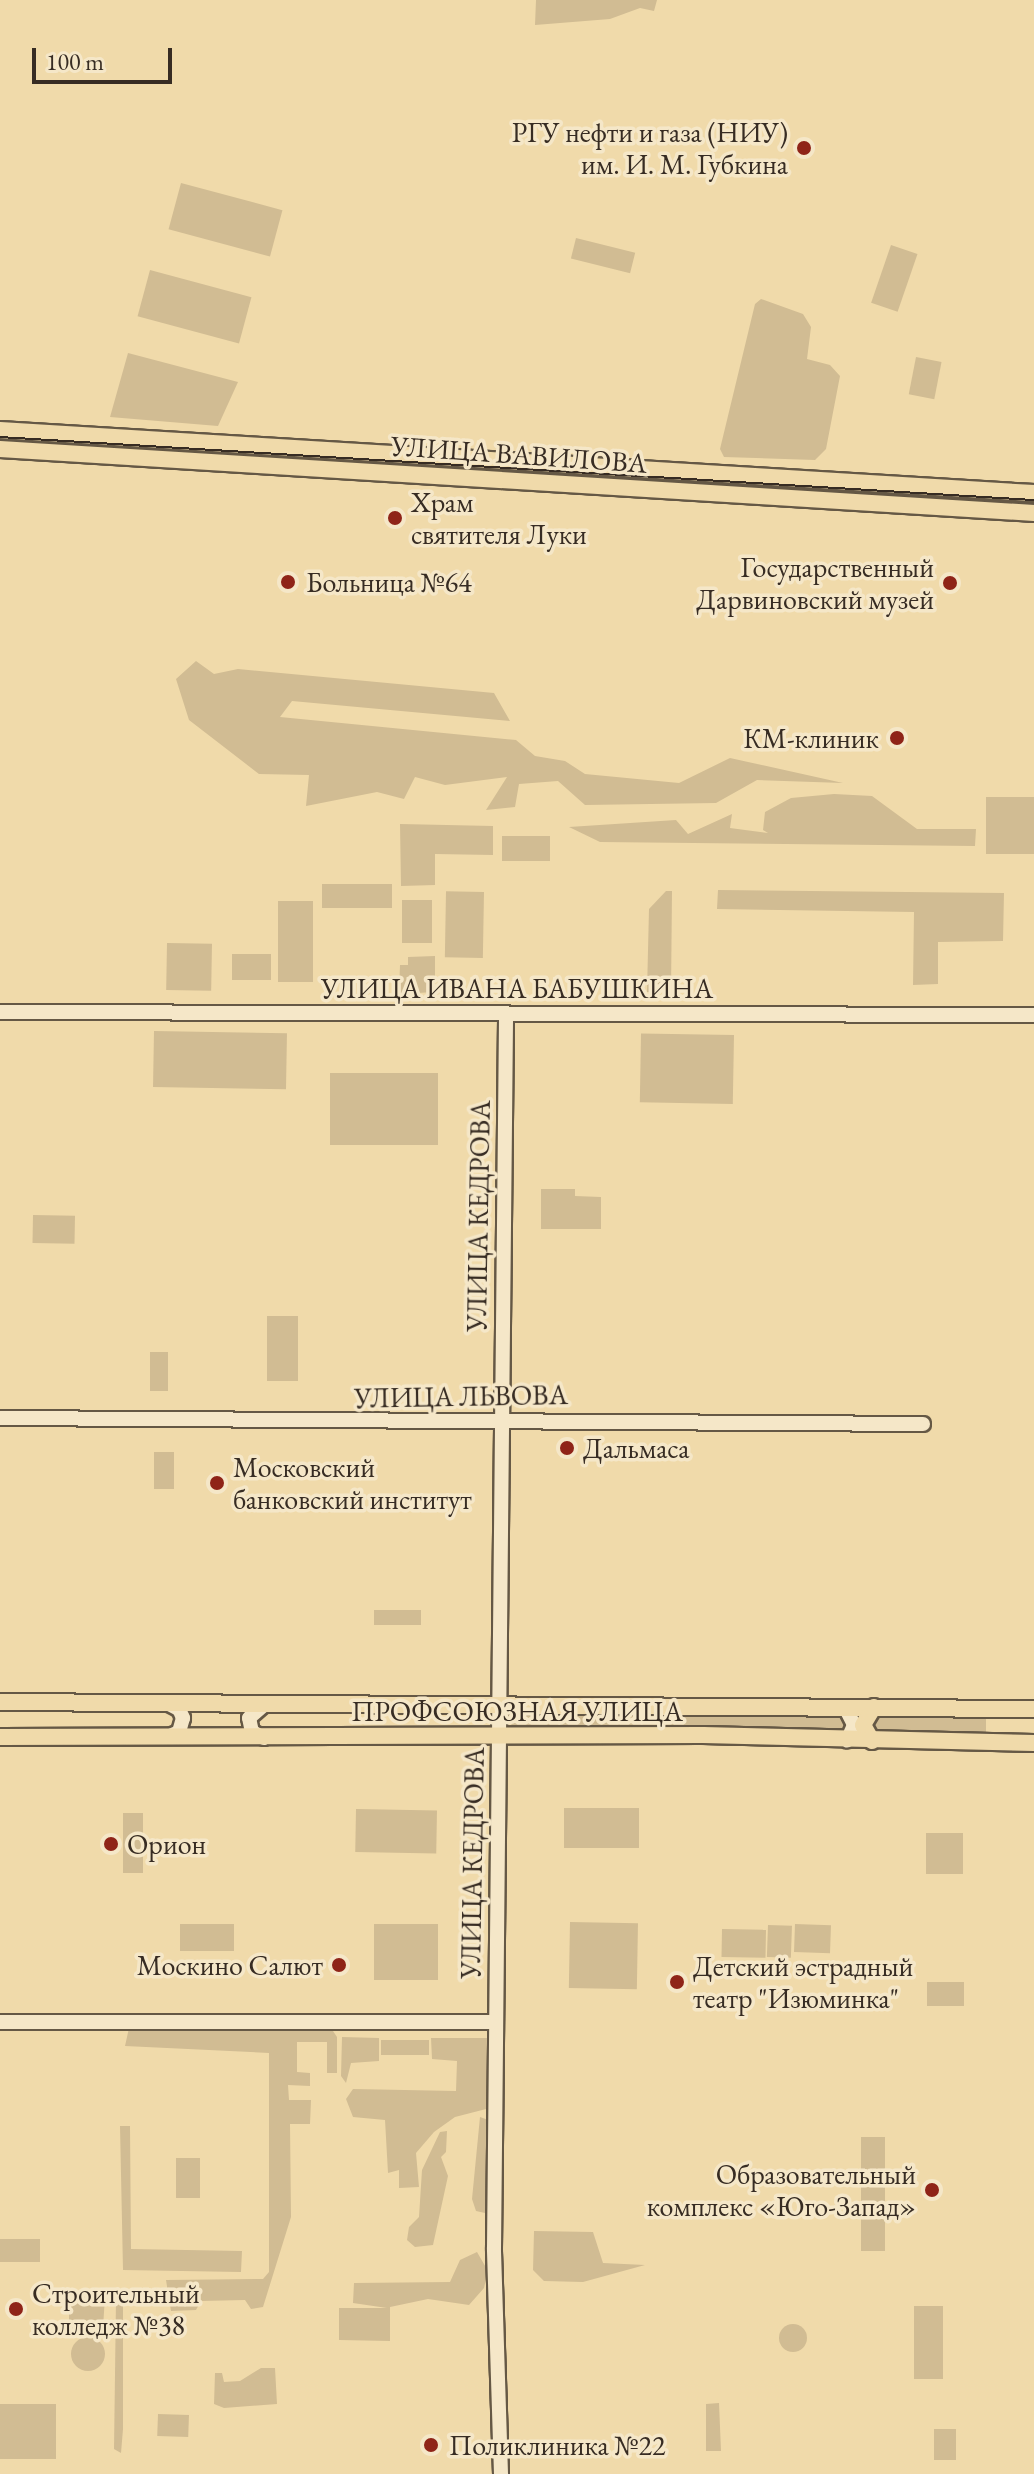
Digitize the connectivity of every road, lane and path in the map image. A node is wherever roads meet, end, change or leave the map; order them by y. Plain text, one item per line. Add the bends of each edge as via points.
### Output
1 (0, 430) edge
2 (0, 449) edge
3 (1034, 493) edge
4 (1034, 513) edge
5 (0, 1012) edge
6 (506, 1014) junction
7 (1034, 1015) edge
8 (0, 1418) edge
9 (501, 1421) junction
10 (923, 1424) dead end
11 (0, 1702) edge
12 (167, 1703) junction
13 (266, 1704) junction
14 (500, 1704) junction
15 (845, 1707) junction
16 (874, 1707) junction
17 (1034, 1709) edge
18 (0, 1737) edge
19 (166, 1737) junction
20 (500, 1737) junction
21 (265, 1738) junction
22 (847, 1741) junction
23 (872, 1741) junction
24 (1034, 1743) edge
25 (0, 2022) edge
26 (496, 2022) junction
27 (501, 2474) edge

1 - 3 main road, УЛИЦА ВАВИЛОВА
2 - 4 main road, УЛИЦА ВАВИЛОВА
5 - 6 street, УЛИЦА ИВАНА БАБУШКИНА
6 - 7 street, УЛИЦА ИВАНА БАБУШКИНА
6 - 9 street, УЛИЦА КЕДРОВА
8 - 9 street, УЛИЦА ЛЬВОВА
9 - 10 street, УЛИЦА ЛЬВОВА
9 - 14 street, УЛИЦА КЕДРОВА
11 - 12 main road, ПРОФСОЮЗНАЯ УЛИЦА
12 - 13 main road, ПРОФСОЮЗНАЯ УЛИЦА
12 - 19 street via 179,1709 183,1723
13 - 14 main road, ПРОФСОЮЗНАЯ УЛИЦА
13 - 21 street via 256,1706 249,1718 252,1732
14 - 15 main road, ПРОФСОЮЗНАЯ УЛИЦА
14 - 20 street, УЛИЦА КЕДРОВА
15 - 16 main road, ПРОФСОЮЗНАЯ УЛИЦА
15 - 22 street via 854,1725
16 - 17 main road, ПРОФСОЮЗНАЯ УЛИЦА
16 - 23 main road via 863,1725
18 - 19 main road, ПРОФСОЮЗНАЯ УЛИЦА
19 - 21 main road, ПРОФСОЮЗНАЯ УЛИЦА
20 - 21 main road, ПРОФСОЮЗНАЯ УЛИЦА
20 - 22 main road, ПРОФСОЮЗНАЯ УЛИЦА
20 - 26 street, УЛИЦА КЕДРОВА
22 - 23 main road, ПРОФСОЮЗНАЯ УЛИЦА
23 - 24 main road, ПРОФСОЮЗНАЯ УЛИЦА
25 - 26 street
26 - 27 street, УЛИЦА КЕДРОВА via 494,2248

